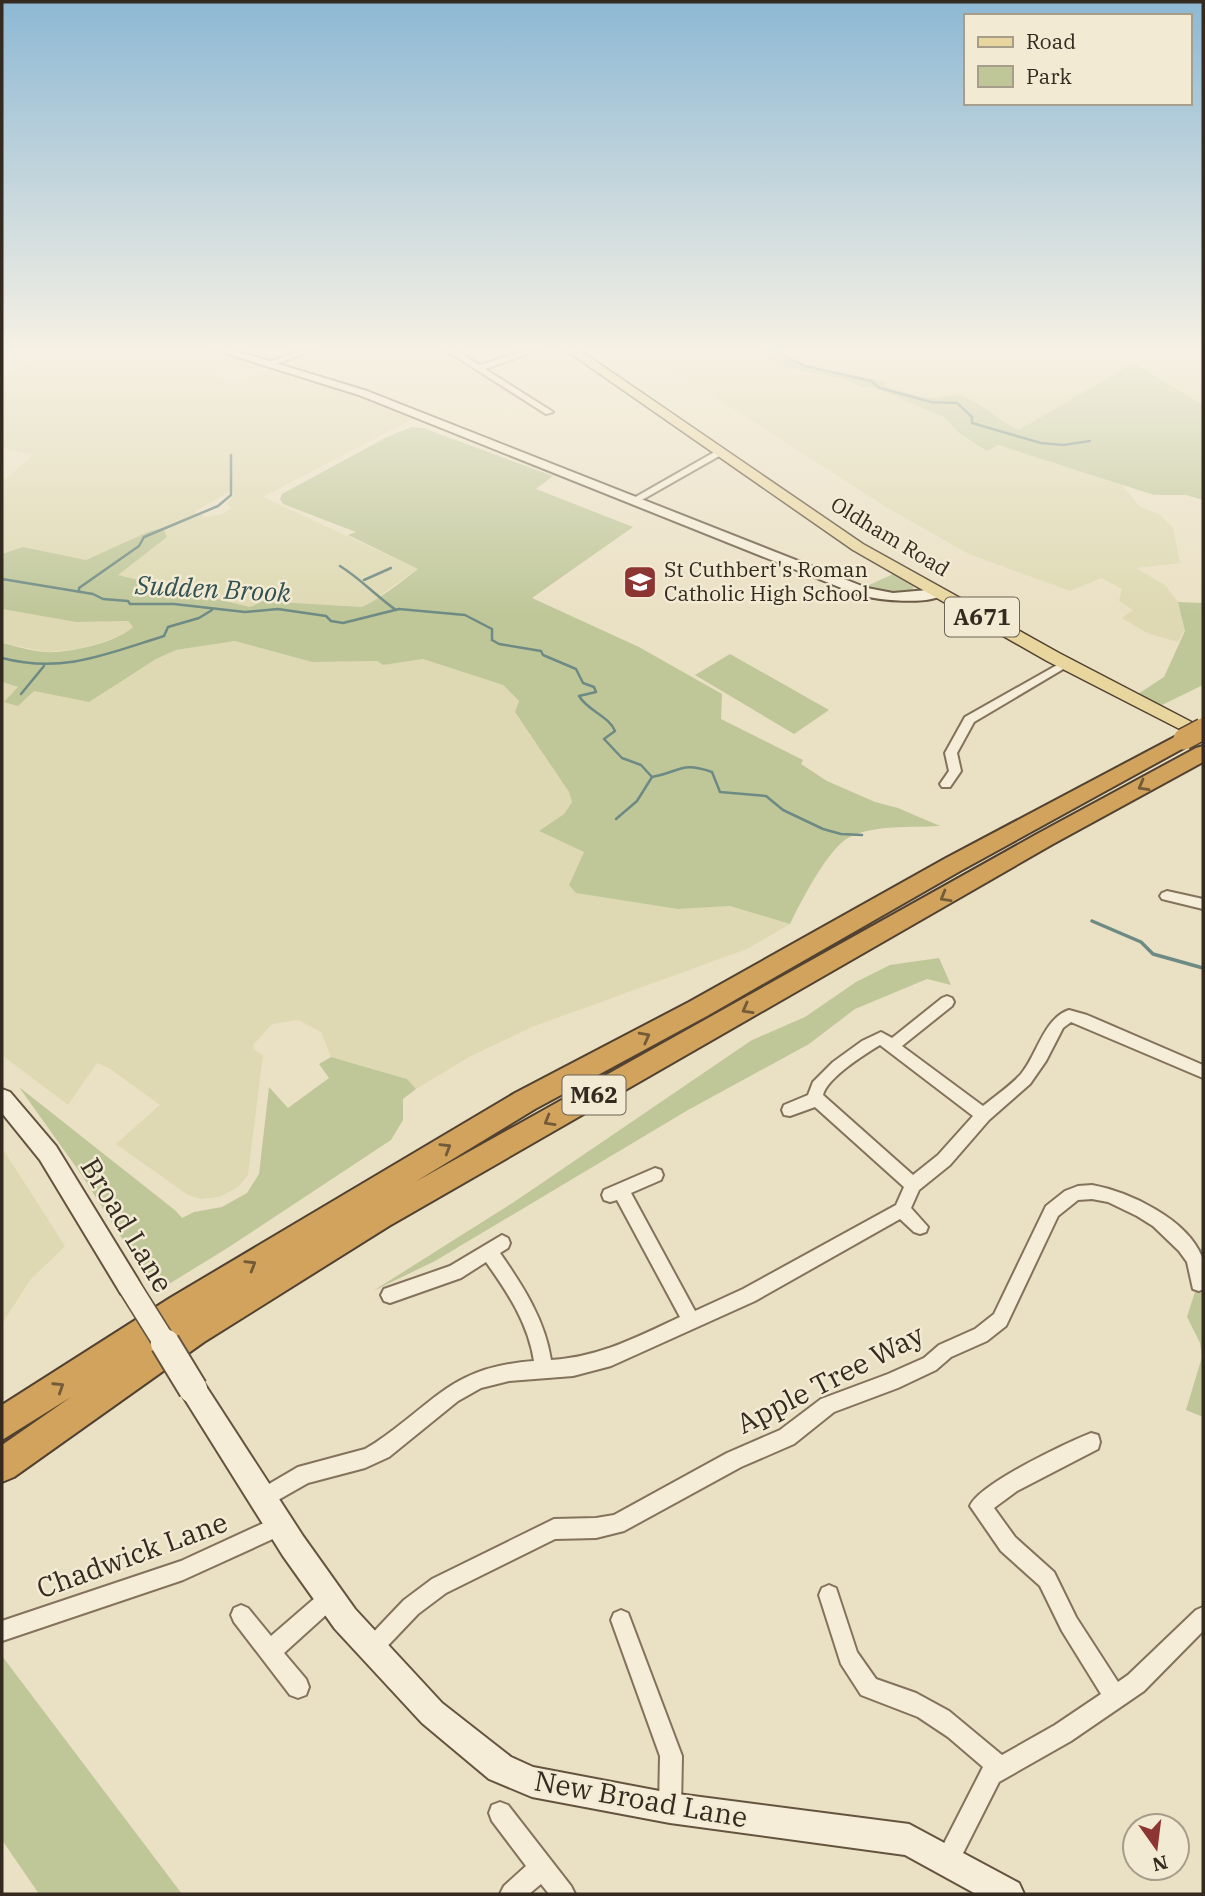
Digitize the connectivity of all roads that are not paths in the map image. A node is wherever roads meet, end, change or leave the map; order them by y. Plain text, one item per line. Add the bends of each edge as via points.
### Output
1 (479, 437) edge
2 (696, 437) edge
3 (718, 453) junction
4 (636, 499) junction
5 (939, 593) junction
6 (1066, 663) junction
7 (1198, 739) edge
8 (946, 784) dead end
9 (1175, 896) dead end
10 (1203, 904) edge
11 (947, 1002) dead end
12 (893, 1045) junction
13 (1203, 1072) edge
14 (815, 1097) junction
15 (2, 1098) edge
16 (790, 1110) dead end
17 (983, 1115) junction
18 (655, 1175) dead end
19 (913, 1185) junction
20 (902, 1210) junction
21 (920, 1227) dead end
22 (1196, 1283) edge
23 (390, 1295) dead end
24 (691, 1320) junction
25 (544, 1371) junction
26 (192, 1390) joint
27 (2, 1424) edge
28 (1091, 1442) dead end
29 (2, 1465) edge
30 (264, 1498) junction
31 (279, 1526) junction
32 (829, 1595) dead end
33 (330, 1598) junction
34 (241, 1615) dead end
35 (1203, 1617) edge
36 (621, 1620) dead end
37 (2, 1631) edge
38 (371, 1649) junction
39 (270, 1651) junction
40 (299, 1687) dead end
41 (1115, 1697) junction
42 (1001, 1769) junction
43 (670, 1808) junction
44 (500, 1814) dead end
45 (947, 1861) junction
46 (542, 1867) junction
47 (512, 1894) edge
48 (563, 1894) edge
49 (1008, 1894) edge

1 - 4 street
2 - 3 main road, Oldham Road / A671
3 - 4 street
3 - 5 main road, Oldham Road / A671 via 858,547
4 - 5 street via 864,592 893,597
5 - 6 main road, Oldham Road / A671
6 - 7 main road, Oldham Road / A671
6 - 8 street via 969,720 951,753 955,771
27 -> 7 highway, M62 via 181,1308 525,1101 943,870
7 -> 29 highway, M62 via 1045,839 379,1217 193,1332
9 - 10 street
11 - 12 street
12 - 14 street via 881,1038 872,1041 818,1086
12 - 17 street
13 - 17 street via 1069,1016 1058,1024 1025,1080
14 - 16 street
14 - 19 street
15 - 26 street, Broad Lane, bridge via 48,1153
17 - 19 street via 944,1160
18 - 24 street via 616,1193
19 - 20 street
20 - 21 street
20 - 24 street via 749,1295
22 - 38 street, Apple Tree Way via 1198,1268 1184,1244 1146,1212 1098,1192 1065,1198 1052,1211 1000,1320 981,1335 945,1351 917,1371 828,1405 787,1437 734,1460 617,1524 554,1530 439,1586 411,1607
23 - 25 street via 454,1272 495,1247 539,1336
24 - 25 street via 605,1360
25 - 30 street via 480,1380 460,1388 383,1450 309,1472
26 - 30 street, New Broad Lane
28 - 41 street via 1010,1484 980,1506 1008,1544 1047,1579
30 - 31 street, New Broad Lane
31 - 33 street, New Broad Lane
31 - 37 street, Chadwick Lane via 183,1570
32 - 42 street via 848,1657 869,1687 938,1714
33 - 38 street, New Broad Lane
33 - 39 street
34 - 39 street
35 - 41 street via 1136,1683
36 - 43 street via 671,1756
38 - 43 street, New Broad Lane via 432,1713 500,1768 532,1782
39 - 40 street
41 - 42 street
42 - 45 street via 991,1774
43 - 45 street, New Broad Lane via 909,1840
44 - 46 street
45 - 49 street, New Broad Lane
46 - 47 street
46 - 48 street

